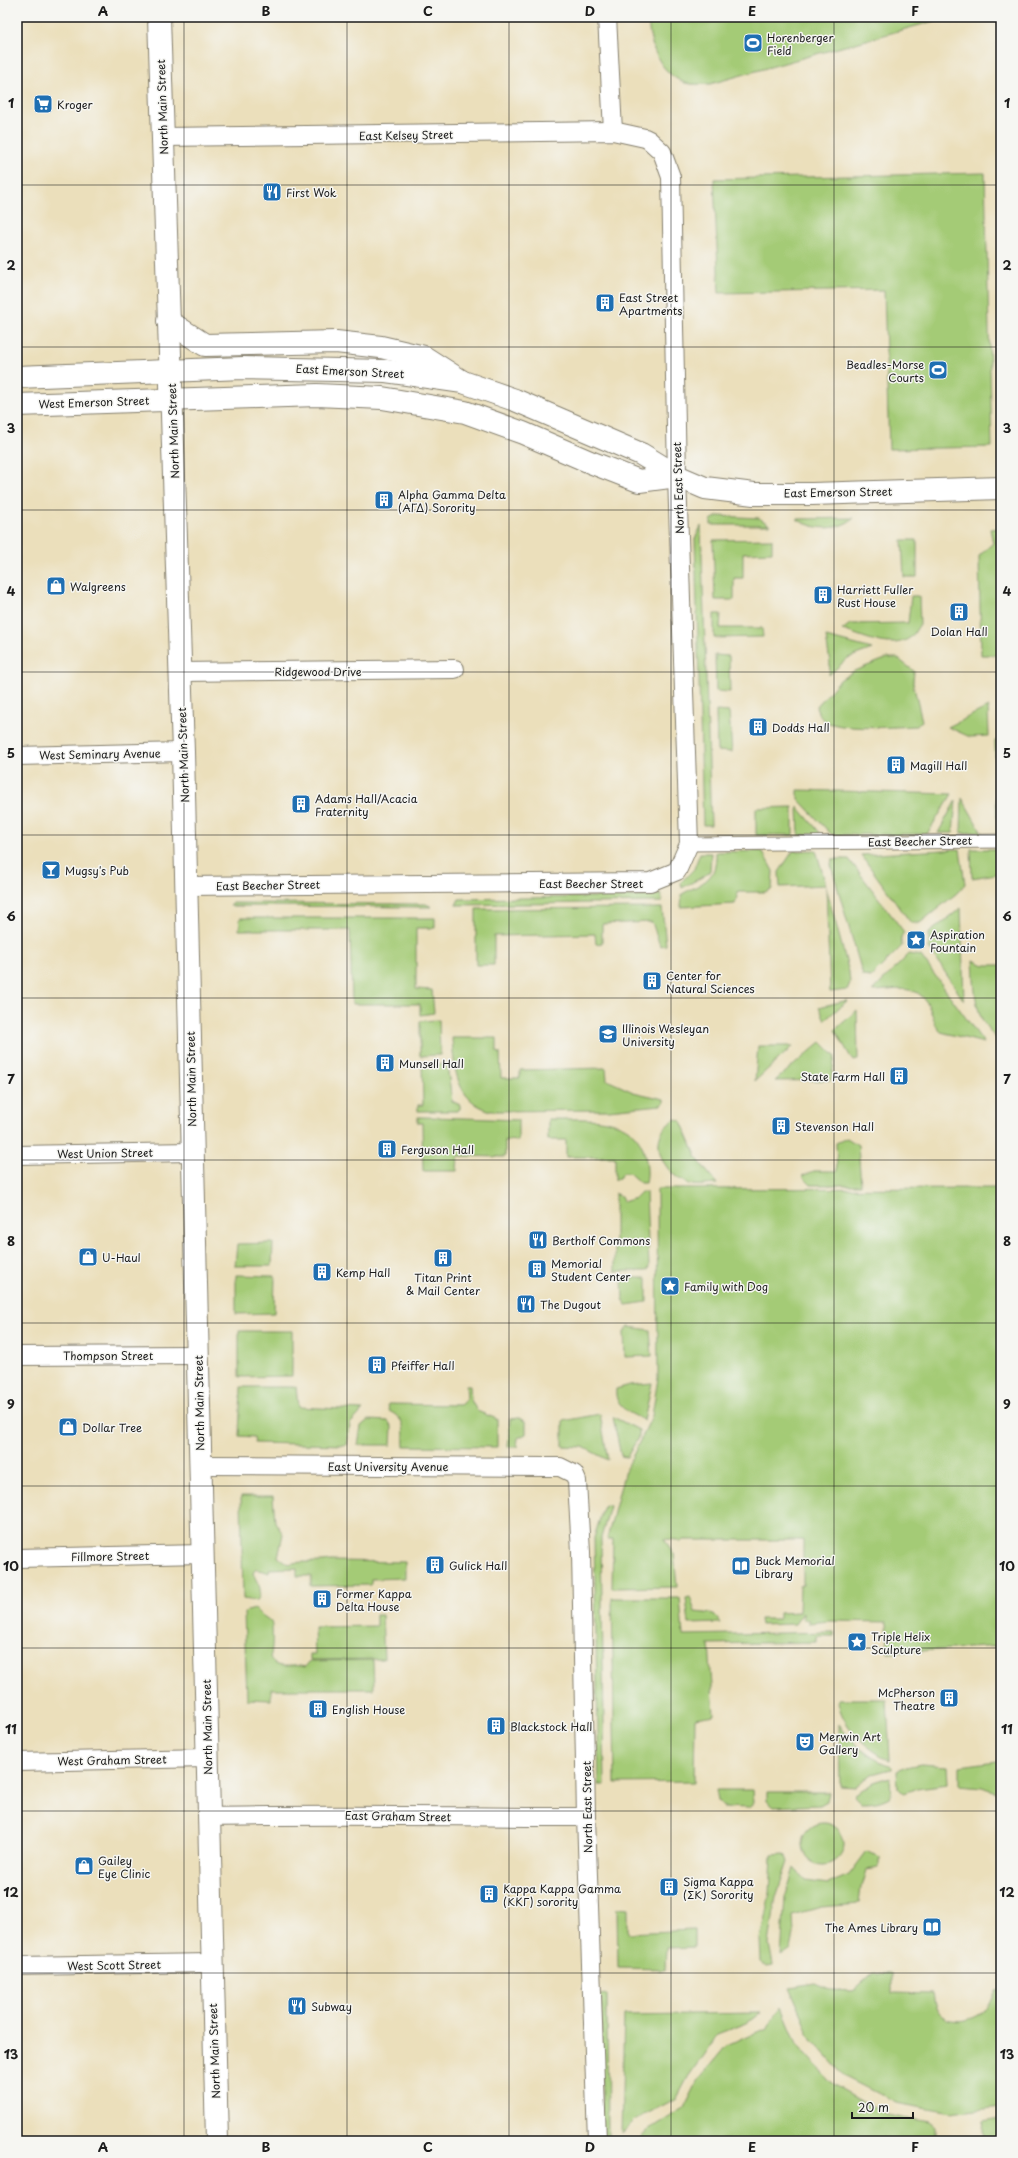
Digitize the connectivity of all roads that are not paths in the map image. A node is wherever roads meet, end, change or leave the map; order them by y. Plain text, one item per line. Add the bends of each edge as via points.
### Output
1 (160, 17) edge
2 (607, 17) edge
3 (612, 131) junction
4 (163, 137) junction
5 (649, 140) joint
6 (168, 321) junction
7 (171, 371) junction
8 (17, 377) edge
9 (462, 382) junction
10 (172, 400) junction
11 (17, 405) edge
12 (677, 476) junction
13 (1001, 488) edge
14 (455, 669) dead end
15 (181, 672) junction
16 (183, 752) junction
17 (17, 756) edge
18 (1001, 841) edge
19 (689, 844) junction
20 (186, 886) junction
21 (192, 1152) junction
22 (17, 1155) edge
23 (198, 1355) junction
24 (17, 1356) edge
25 (201, 1465) junction
26 (574, 1474) joint
27 (203, 1554) junction
28 (17, 1558) edge
29 (207, 1758) junction
30 (17, 1762) edge
31 (209, 1817) junction
32 (586, 1817) junction
33 (212, 1963) junction
34 (17, 1966) edge
35 (217, 2141) edge
36 (597, 2141) edge

1 - 4 main road, North Main Street
2 - 3 street
3 - 4 street, East Kelsey Street
3 - 5 street, East Kelsey Street
4 - 6 main road, North Main Street
5 - 12 street, North East Street via 662,152 671,177
6 - 7 main road, North Main Street
6 - 9 main road via 206,345 336,342 381,347 424,357
7 - 8 main road
7 - 9 main road, East Emerson Street via 311,368 371,370
7 - 10 main road, North Main Street
9 - 12 main road, East Emerson Street via 515,400 641,454
10 - 11 main road, West Emerson Street
10 - 12 main road, East Emerson Street via 317,395 382,398 465,412 639,481
10 - 15 main road, North Main Street
12 - 13 main road, East Emerson Street via 706,488 754,494
12 - 19 street, North East Street
14 - 15 street, Ridgewood Drive
15 - 16 main road, North Main Street
16 - 17 street, West Seminary Avenue
16 - 20 main road, North Main Street
18 - 19 street, East Beecher Street
19 - 20 street, East Beecher Street via 677,871 650,882
20 - 21 main road, North Main Street
21 - 22 street, West Union Street
21 - 23 main road, North Main Street
23 - 24 street, Thompson Street
23 - 25 main road, North Main Street
25 - 26 street, East University Avenue via 560,1467
25 - 27 main road, North Main Street
26 - 32 street, North East Street via 577,1481 581,1552
27 - 28 street, Fillmore Street
27 - 29 main road, North Main Street
29 - 30 street, West Graham Street
29 - 31 main road, North Main Street
31 - 32 street, East Graham Street
31 - 33 main road, North Main Street
32 - 36 street, North East Street
33 - 34 street, West Scott Street
33 - 35 main road, North Main Street

